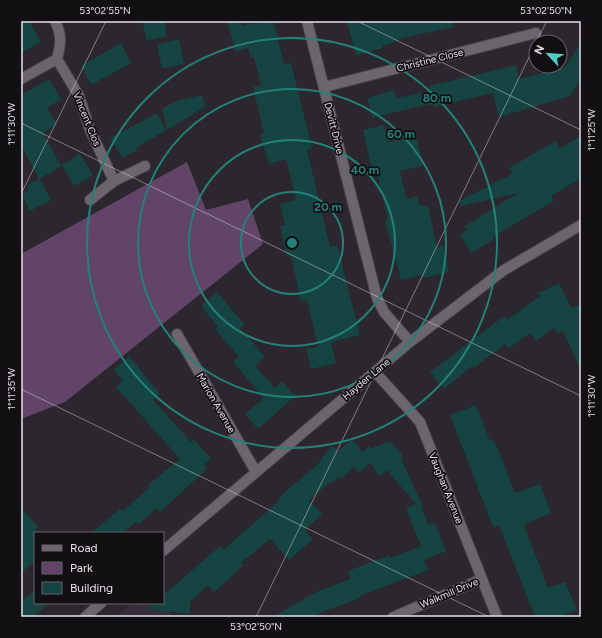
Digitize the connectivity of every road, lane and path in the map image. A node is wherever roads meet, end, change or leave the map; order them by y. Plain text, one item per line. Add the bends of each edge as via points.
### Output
1 (55, 21) edge
2 (307, 21) edge
3 (536, 33) dead end
4 (57, 59) junction
5 (21, 79) edge
6 (324, 87) junction
7 (145, 166) dead end
8 (114, 181) junction
9 (90, 200) dead end
10 (581, 225) edge
11 (177, 334) dead end
12 (410, 342) junction
13 (375, 372) junction
14 (256, 472) junction
15 (164, 550) edge
16 (482, 579) junction
17 (100, 604) edge
18 (85, 617) edge
19 (393, 617) edge
20 (497, 617) edge

1 - 4 street via 61,40
2 - 6 street, Devitt Drive
3 - 6 street, Christine Close
4 - 5 street
4 - 8 street, Vincent Clos via 79,96 90,130
6 - 12 street, Devitt Drive via 377,298 384,312
7 - 8 street
8 - 9 street
10 - 12 street, Hayden Lane via 504,270
11 - 14 street, Marion Avenue
12 - 13 street, Hayden Lane
13 - 14 street, Hayden Lane
13 - 16 street, Vaughan Avenue via 420,422
14 - 15 street, Hayden Lane
16 - 19 street, Walkmill Drive
16 - 20 street, Vaughan Avenue
17 - 18 street

